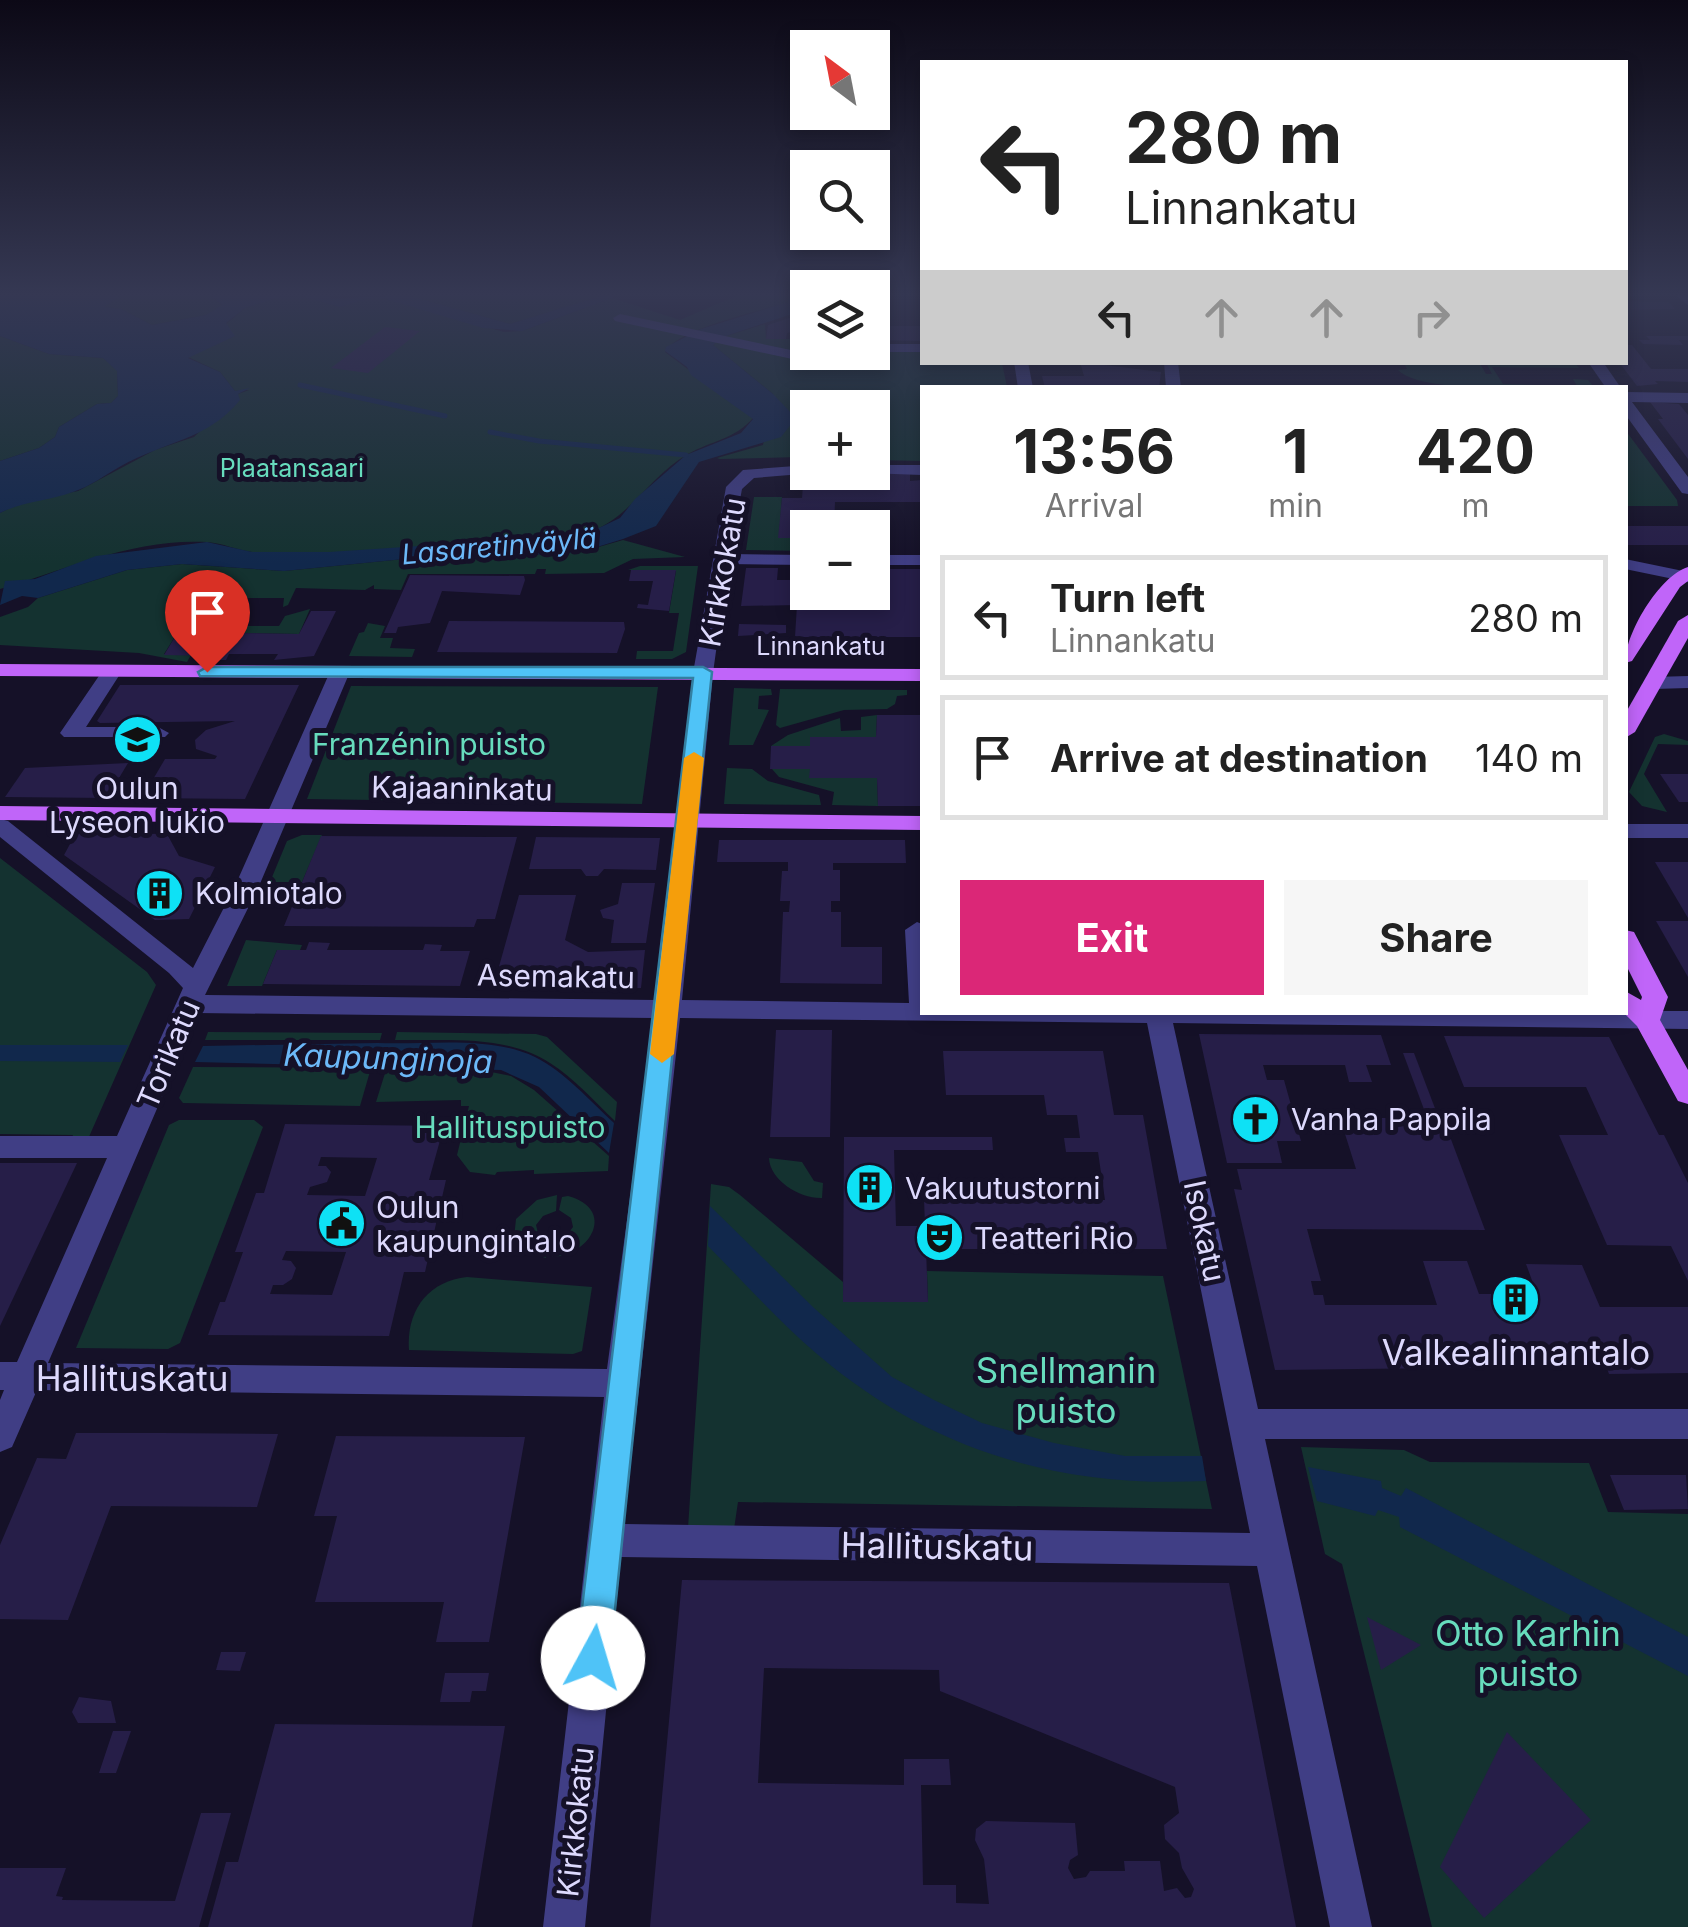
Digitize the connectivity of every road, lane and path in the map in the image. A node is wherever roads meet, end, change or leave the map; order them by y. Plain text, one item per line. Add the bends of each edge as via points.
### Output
1 (1688, 398) edge
2 (1628, 400) edge
3 (1628, 404) edge
4 (890, 470) edge
5 (920, 470) edge
6 (790, 471) edge
7 (1688, 489) edge
8 (720, 559) junction
9 (790, 560) edge
10 (890, 560) edge
11 (920, 560) edge
12 (1628, 564) edge
13 (1686, 574) edge
14 (1688, 621) edge
15 (1628, 653) edge
16 (0, 670) edge
17 (112, 671) junction
18 (703, 672) junction
19 (339, 674) junction
20 (920, 674) edge
21 (1654, 682) junction
22 (1688, 682) edge
23 (1628, 727) edge
24 (158, 734) dead end
25 (0, 813) edge
26 (277, 815) junction
27 (687, 821) junction
28 (920, 823) edge
29 (0, 826) edge
30 (1628, 831) edge
31 (1688, 832) edge
32 (910, 940) dead end
33 (1628, 944) edge
34 (193, 996) junction
35 (1628, 1003) edge
36 (668, 1009) junction
37 (914, 1012) edge
38 (1159, 1015) edge
39 (1240, 1015) edge
40 (1647, 1020) junction
41 (1688, 1020) edge
42 (1688, 1094) edge
43 (0, 1147) edge
44 (129, 1147) junction
45 (14, 1376) edge
46 (623, 1383) junction
47 (1688, 1424) edge
48 (0, 1437) edge
49 (1248, 1437) junction
50 (606, 1540) junction
51 (1269, 1548) junction
52 (564, 1927) edge
53 (1352, 1927) edge

1 - 2 street
3 - 7 street
4 - 5 street
6 - 8 street, Kirkkokatu via 749,474 734,487
8 - 9 street
8 - 18 street, Kirkkokatu
10 - 11 street
12 - 13 street
13 - 15 main road
14 - 21 main road
16 - 17 main road, Linnankatu
17 - 19 main road, Linnankatu
17 - 24 street via 71,733
18 - 19 main road, Linnankatu
18 - 20 main road, Linnankatu
18 - 27 street, Kirkkokatu
19 - 26 street, Torikatu
21 - 22 street
21 - 23 main road
25 - 26 main road, Kajaaninkatu
26 - 27 main road, Kajaaninkatu
26 - 34 street, Torikatu
27 - 28 main road, Kajaaninkatu
27 - 36 street, Kirkkokatu
29 - 34 street via 178,967
30 - 31 street
32 - 37 street
33 - 40 main road via 1655,997
34 - 36 street, Asemakatu
34 - 44 street, Torikatu
35 - 40 main road
36 - 37 street, Asemakatu
36 - 46 street, Kirkkokatu
38 - 49 street, Isokatu
39 - 40 street, Asemakatu
40 - 41 street, Asemakatu
40 - 42 main road
43 - 44 street
44 - 45 street, Torikatu
45 - 46 street, Hallituskatu
45 - 48 street, Torikatu
46 - 50 street, Kirkkokatu
47 - 49 street
49 - 51 street
50 - 51 street, Hallituskatu
50 - 52 street, Kirkkokatu
51 - 53 street

